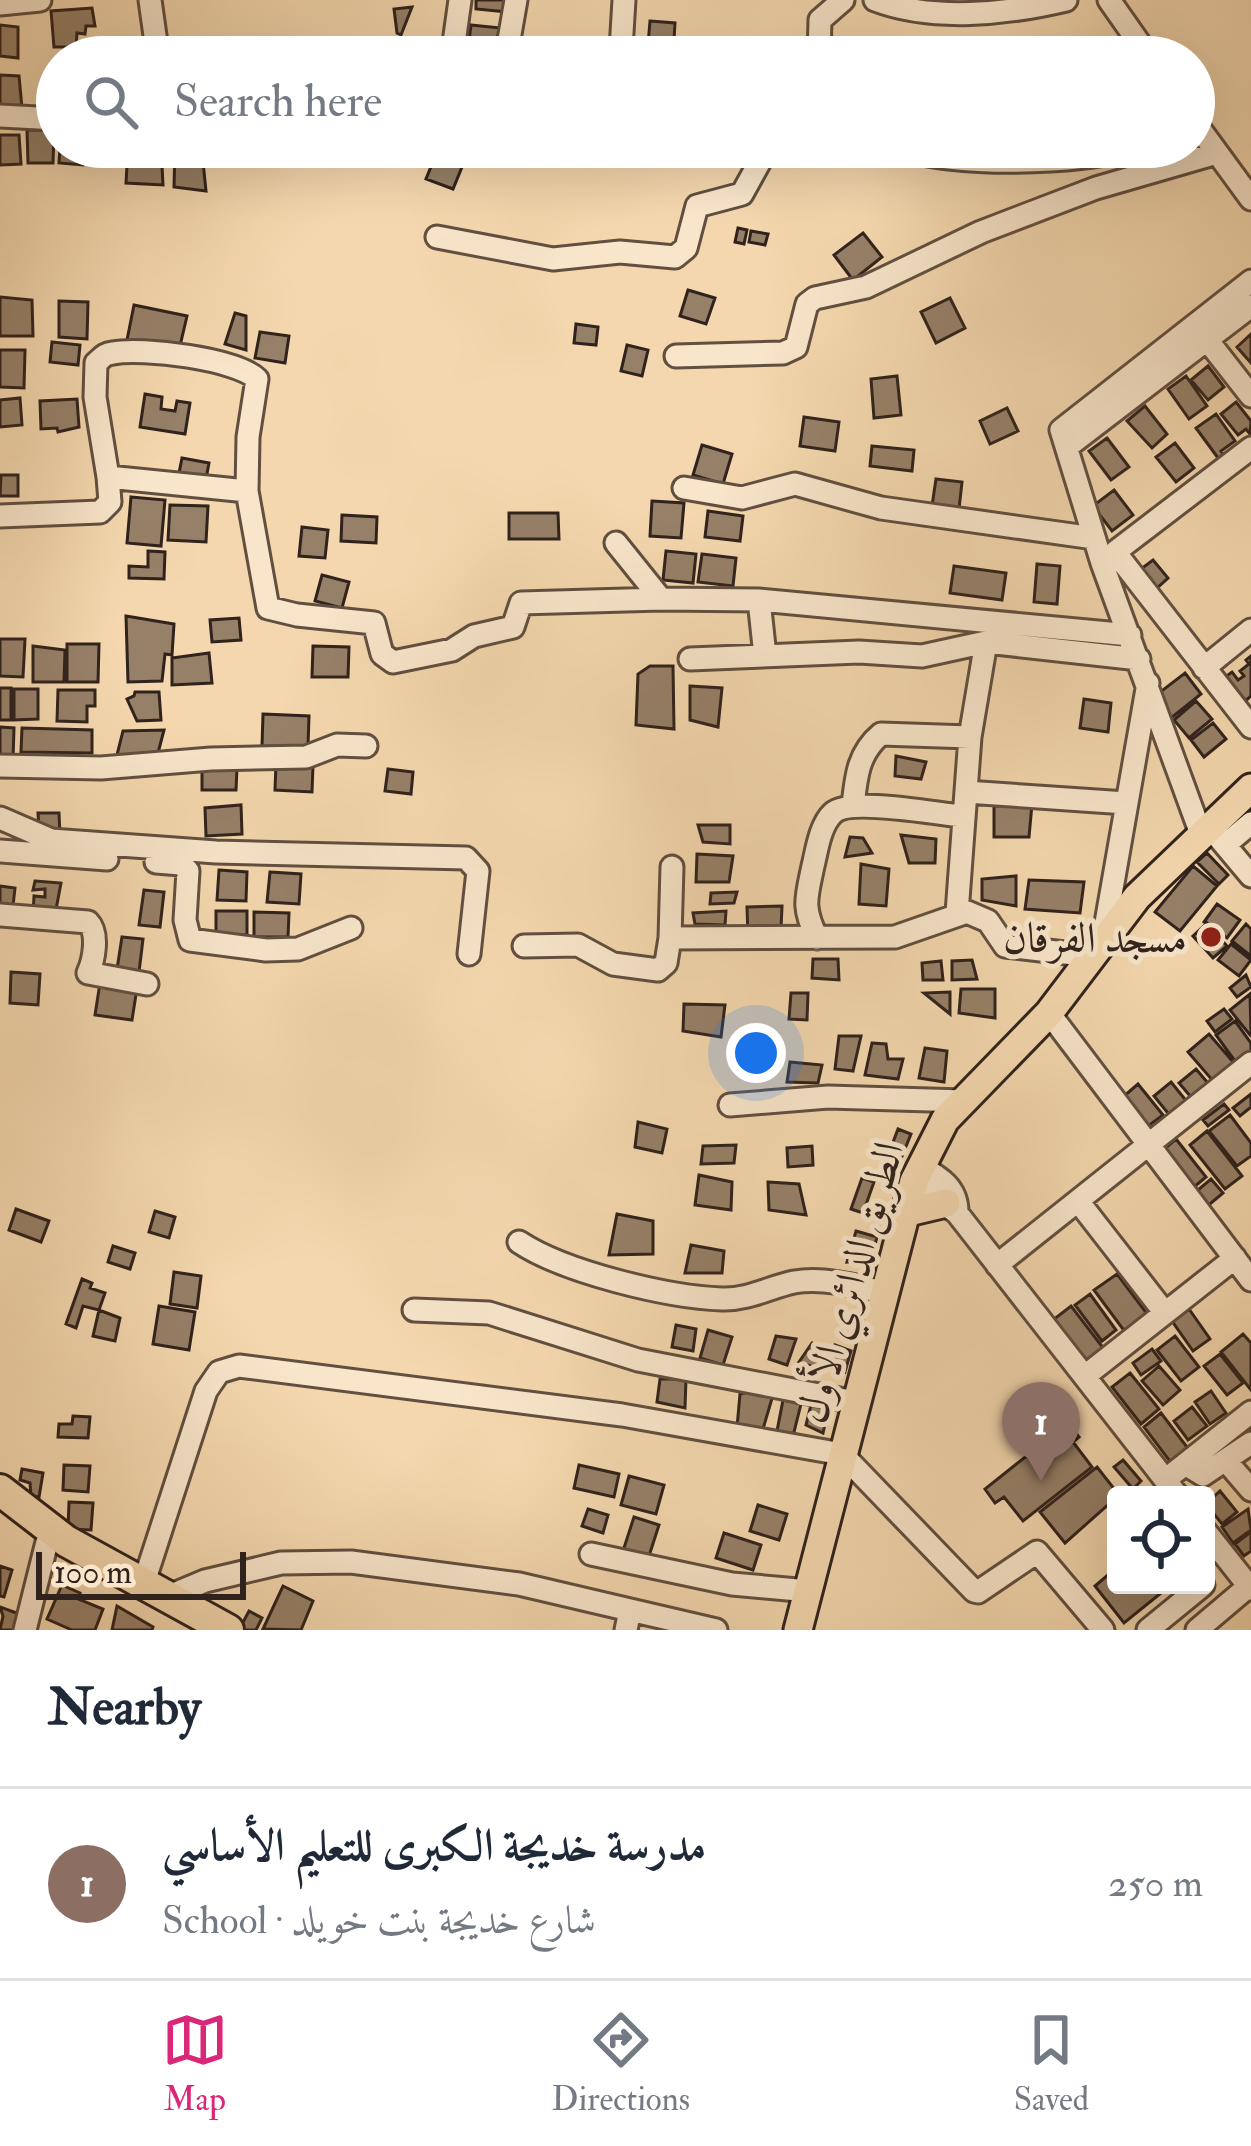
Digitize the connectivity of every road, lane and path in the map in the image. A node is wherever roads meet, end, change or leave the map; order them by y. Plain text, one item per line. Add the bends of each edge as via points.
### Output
1 (40, 0) edge
2 (150, 0) edge
3 (460, 0) edge
4 (516, 0) edge
5 (624, 0) edge
6 (842, 0) edge
7 (875, 0) edge
8 (1066, 0) edge
9 (1109, 0) edge
10 (0, 4) edge
11 (921, 5) edge
12 (155, 36) edge
13 (455, 36) edge
14 (510, 36) edge
15 (622, 36) edge
16 (820, 36) edge
17 (1134, 36) edge
18 (0, 116) edge
19 (36, 117) edge
20 (1215, 150) edge
21 (1217, 153) joint
22 (756, 168) edge
23 (1165, 168) edge
24 (1251, 199) edge
25 (437, 237) dead end
26 (1251, 281) edge
27 (1251, 306) edge
28 (1208, 341) junction
29 (676, 356) dead end
30 (1251, 396) edge
31 (1066, 447) junction
32 (1251, 448) edge
33 (108, 477) junction
34 (684, 488) dead end
35 (248, 491) junction
36 (0, 516) edge
37 (1094, 538) junction
38 (616, 543) dead end
39 (1108, 558) junction
40 (661, 598) junction
41 (759, 600) junction
42 (1251, 630) edge
43 (1130, 635) junction
44 (986, 642) junction
45 (765, 656) junction
46 (690, 658) dead end
47 (1139, 659) junction
48 (1204, 668) junction
49 (1148, 683) junction
50 (1251, 727) edge
51 (970, 737) junction
52 (366, 746) dead end
53 (0, 766) edge
54 (1251, 788) edge
55 (966, 792) junction
56 (1126, 803) junction
57 (853, 806) junction
58 (962, 816) junction
59 (0, 818) edge
60 (1251, 823) edge
61 (1212, 835) junction
62 (0, 851) edge
63 (672, 867) dead end
64 (1251, 876) edge
65 (958, 913) junction
66 (0, 915) edge
67 (351, 928) dead end
68 (670, 938) junction
69 (817, 938) junction
70 (524, 946) dead end
71 (1097, 948) junction
72 (469, 955) dead end
73 (147, 984) dead end
74 (1048, 1013) junction
75 (1251, 1063) edge
76 (964, 1101) junction
77 (730, 1105) dead end
78 (1148, 1147) junction
79 (936, 1188) junction
80 (1078, 1201) junction
81 (519, 1242) dead end
82 (1235, 1258) junction
83 (997, 1265) junction
84 (1251, 1280) edge
85 (886, 1293) junction
86 (414, 1310) dead end
87 (1166, 1313) junction
88 (1085, 1376) junction
89 (856, 1402) junction
90 (1251, 1412) edge
91 (1251, 1442) edge
92 (842, 1454) junction
93 (1227, 1462) junction
94 (1185, 1464) junction
95 (1170, 1486) edge
96 (1172, 1486) edge
97 (0, 1490) edge
98 (1251, 1490) edge
99 (0, 1507) edge
100 (46, 1542) junction
101 (1215, 1543) edge
102 (591, 1554) dead end
103 (1250, 1588) edge
104 (155, 1591) junction
105 (808, 1591) junction
106 (1192, 1594) edge
107 (1214, 1594) edge
108 (1226, 1605) junction
109 (628, 1620) edge
110 (25, 1630) edge
111 (202, 1630) edge
112 (228, 1630) edge
113 (716, 1630) edge
114 (798, 1630) edge
115 (1103, 1630) edge
116 (1148, 1630) edge
117 (1197, 1630) edge

1 - 10 street
2 - 12 street
3 - 13 street
4 - 14 street
5 - 15 street
6 - 16 street via 820,20
7 - 11 street
8 - 11 street via 1028,9
9 - 17 street
18 - 19 street
20 - 21 street
21 - 24 street
22 - 25 street via 742,194 697,206 686,248 675,257 553,259
23 - 29 street via 981,232 866,287 815,298 796,347 783,353
26 - 31 street via 1064,424
27 - 28 street
28 - 30 street
28 - 31 street
31 - 37 street
32 - 39 street
33 - 35 street
33 - 35 street via 96,362 113,352 181,357 257,379
33 - 36 street via 110,502 100,512
34 - 37 street via 752,498 795,484 880,508
35 - 40 street via 268,608 374,623 382,654 394,662 513,627 521,603
37 - 39 street
38 - 40 street
39 - 43 street
39 - 48 street
40 - 41 street
41 - 43 street
41 - 45 street
42 - 48 street
43 - 47 street
44 - 45 street via 922,656
44 - 47 street
44 - 51 street
45 - 46 street
47 - 49 street
48 - 50 street
49 - 56 street
49 - 61 street
51 - 55 street
51 - 57 street via 876,737 862,757
52 - 53 street via 337,745 306,758
54 - 61 main road, الطريق الدائري الأول
55 - 56 street
55 - 58 street
56 - 71 street
57 - 58 street
57 - 69 street via 826,821 817,849 805,903
58 - 65 street
59 - 72 street via 52,840 466,858 478,871
60 - 61 street
61 - 64 street
61 - 71 main road, الطريق الدائري الأول via 1137,897
62 - 67 street via 181,864 188,871 190,940 298,949
63 - 68 street
65 - 69 street via 912,934
65 - 71 street via 978,913 1005,946
66 - 73 street via 88,922 95,931 88,973
68 - 69 street
68 - 70 street via 658,970 614,964 578,945
71 - 74 main road, الطريق الدائري الأول
74 - 76 main road, الطريق الدائري الأول
74 - 78 street
75 - 78 street
76 - 77 street via 828,1097
76 - 79 main road, الطريق الدائري الأول via 934,1137
78 - 80 street
78 - 82 street
79 - 83 street
79 - 85 main road, الطريق الدائري الأول via 908,1212
80 - 83 street
80 - 87 street
81 - 85 street via 611,1280 722,1299 795,1282
82 - 84 street
82 - 87 street
83 - 88 street
85 - 89 main road, الطريق الدائري الأول
86 - 89 street via 489,1312 638,1360
87 - 88 street
88 - 95 street
89 - 92 main road, الطريق الدائري الأول
90 - 94 street
91 - 93 street
92 - 104 street via 622,1414 229,1367 206,1391
92 - 105 main road, الطريق الدائري الأول
92 - 115 street via 974,1591 1037,1552
93 - 94 street via 1203,1475
93 - 98 street
94 - 96 street
97 - 104 highway via 51,1531
99 - 100 highway
100 - 110 street
100 - 111 highway
101 - 103 street
102 - 105 street
103 - 108 street
104 - 109 street via 280,1563 351,1562 519,1584
104 - 112 highway
105 - 114 main road, الطريق الدائري الأول
106 - 116 street
107 - 108 street
108 - 117 street
109 - 113 street

